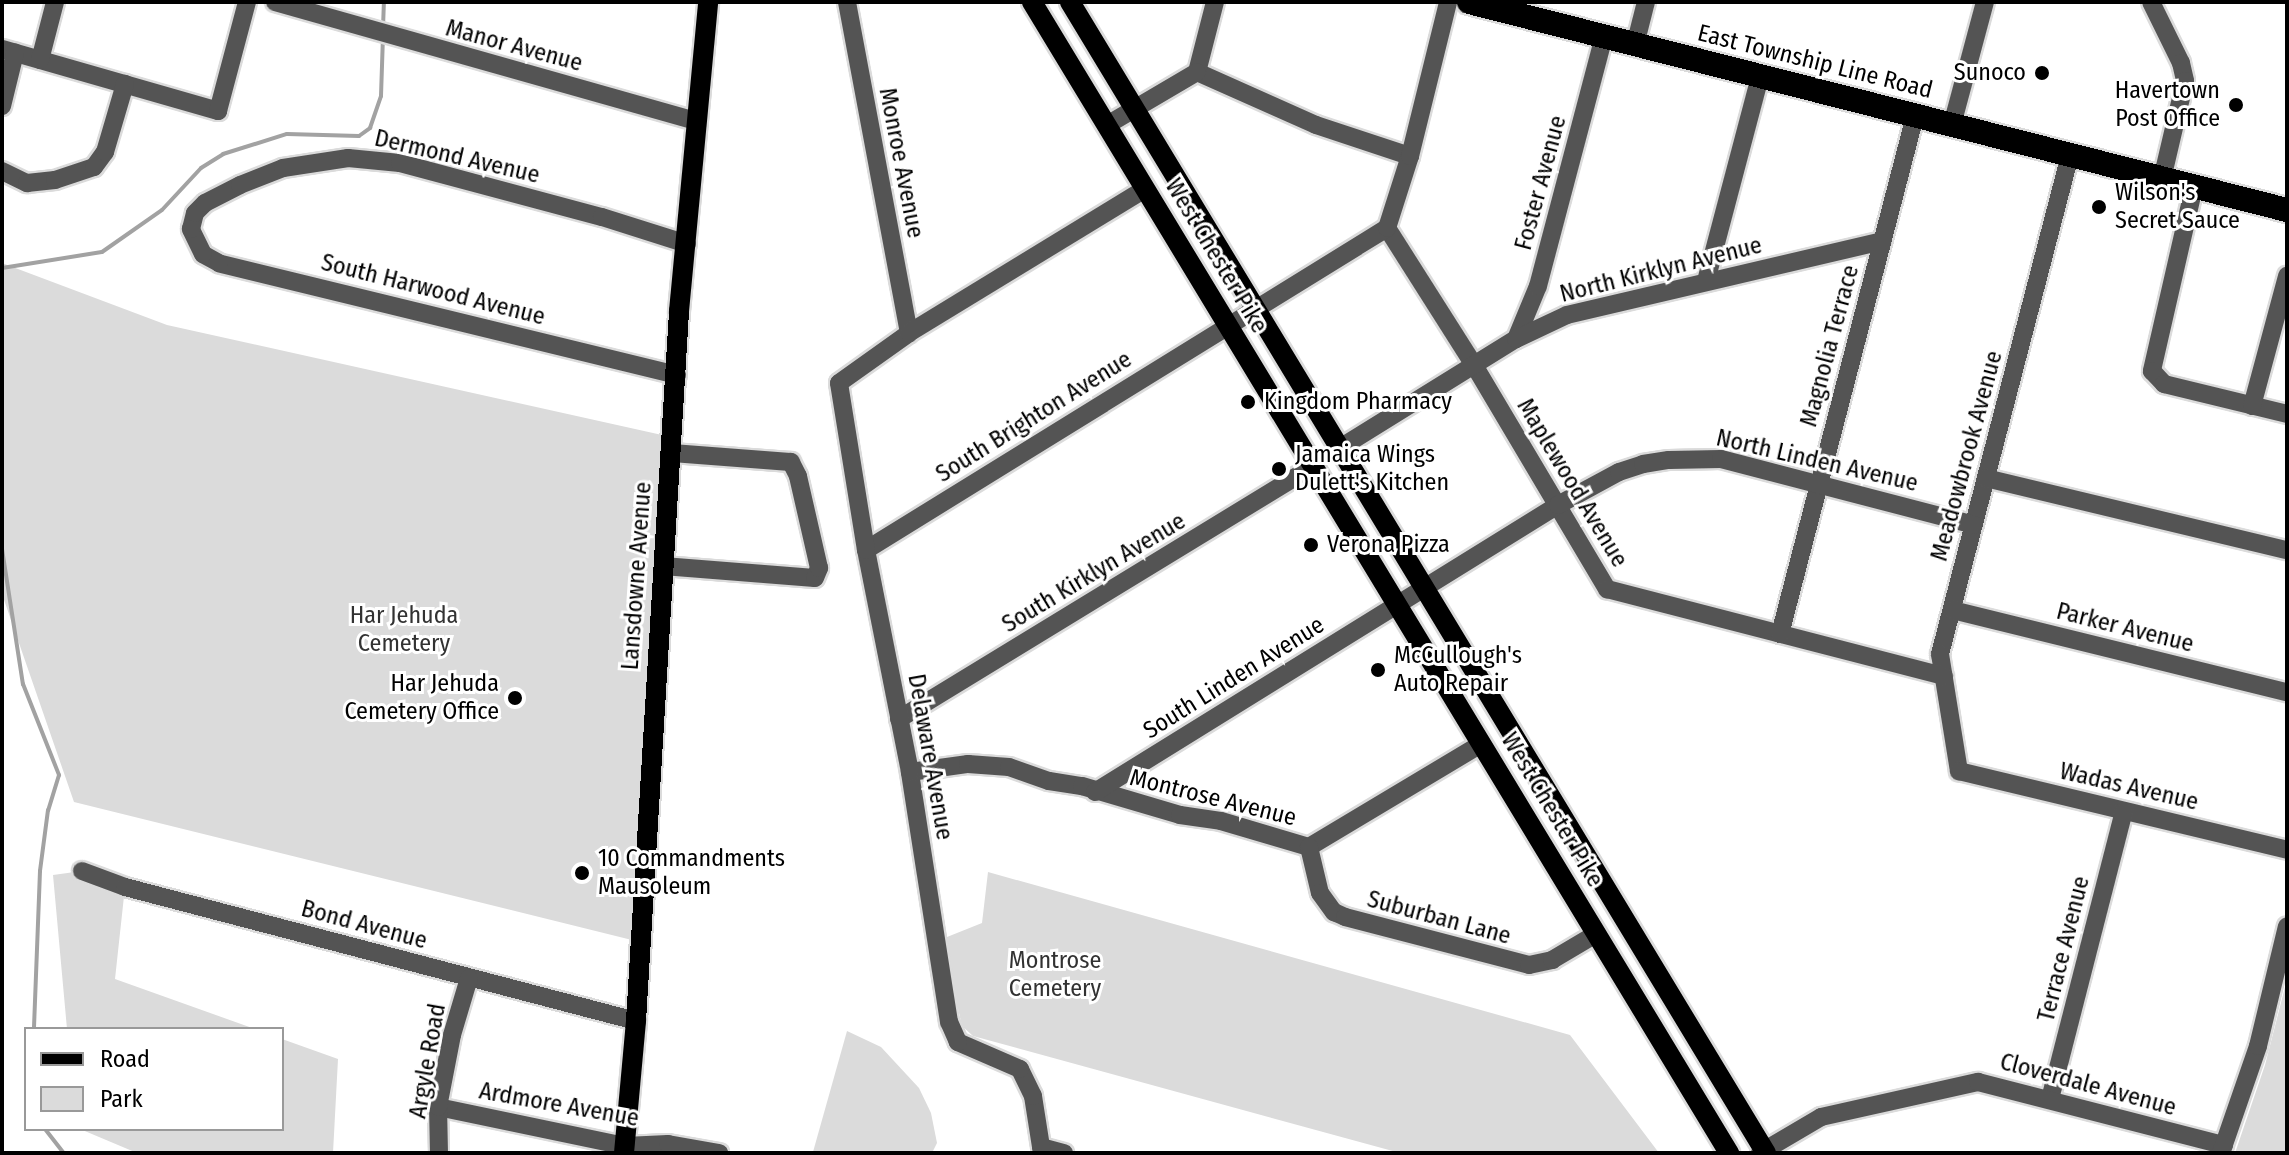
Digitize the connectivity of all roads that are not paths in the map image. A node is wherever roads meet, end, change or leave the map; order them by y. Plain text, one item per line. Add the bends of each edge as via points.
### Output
1 (55, 2) edge
2 (247, 2) edge
3 (275, 2) edge
4 (708, 2) edge
5 (847, 2) edge
6 (1032, 2) edge
7 (1070, 2) edge
8 (1215, 2) edge
9 (1448, 2) edge
10 (1469, 2) edge
11 (1646, 2) edge
12 (1985, 2) edge
13 (2151, 2) edge
14 (1604, 36) junction
15 (1635, 45) junction
16 (9, 51) edge
17 (40, 60) junction
18 (1197, 72) junction
19 (1760, 76) junction
20 (125, 84) junction
21 (2, 106) edge
22 (1134, 109) junction
23 (1915, 116) junction
24 (695, 121) junction
25 (1107, 125) junction
26 (1952, 125) junction
27 (2070, 155) junction
28 (1410, 156) junction
29 (2, 171) edge
30 (2162, 179) junction
31 (2194, 187) junction
32 (1145, 189) junction
33 (2287, 210) edge
34 (1387, 228) junction
35 (192, 232) joint
36 (1882, 241) junction
37 (687, 244) junction
38 (2287, 276) edge
39 (1706, 281) junction
40 (1255, 309) junction
41 (1228, 326) junction
42 (909, 333) junction
43 (1516, 339) junction
44 (1474, 365) junction
45 (677, 375) junction
46 (2252, 406) junction
47 (2287, 414) edge
48 (1340, 448) junction
49 (671, 453) junction
50 (1313, 466) junction
51 (1986, 478) junction
52 (1820, 483) junction
53 (1558, 505) junction
54 (1974, 525) junction
55 (866, 550) junction
56 (2287, 550) edge
57 (663, 566) junction
58 (1424, 588) junction
59 (1397, 605) junction
60 (1952, 610) junction
61 (1780, 634) junction
62 (1944, 676) junction
63 (2287, 692) edge
64 (899, 719) junction
65 (1481, 744) junction
66 (1959, 771) joint
67 (910, 772) junction
68 (1095, 792) junction
69 (2124, 811) junction
70 (1309, 847) junction
71 (2287, 850) edge
72 (82, 871) dead end
73 (2287, 926) edge
74 (1596, 934) junction
75 (469, 978) junction
76 (636, 1021) junction
77 (2050, 1099) junction
78 (438, 1107) junction
79 (2222, 1149) edge
80 (625, 1150) edge
81 (1042, 1150) edge
82 (1763, 1152) edge
83 (439, 1153) edge
84 (719, 1153) edge
85 (1064, 1153) edge
86 (1729, 1153) edge

1 - 17 street
2 - 20 street via 218,111
3 - 24 street, Manor Avenue
4 - 24 main road, Lansdowne Avenue
5 - 42 street, Monroe Avenue
6 - 25 main road, West Chester Pike
7 - 22 main road, West Chester Pike
8 - 18 street
9 - 28 street
10 - 14 highway, East Township Line Road
11 - 15 street
12 - 26 street
13 - 30 street via 2185,81
14 - 15 highway, East Township Line Road
14 - 43 street, Foster Avenue via 1538,286
15 - 19 highway, East Township Line Road
16 - 17 street
16 - 21 street
17 - 20 street
18 - 22 street
18 - 28 street via 1316,125
19 - 23 highway, East Township Line Road
19 - 39 street
20 - 29 street via 105,152 94,167 27,183
22 - 25 street
22 - 40 main road, West Chester Pike
23 - 26 highway, East Township Line Road
23 - 36 street, Magnolia Terrace
24 - 37 main road, Lansdowne Avenue
25 - 32 main road, West Chester Pike
26 - 27 highway, East Township Line Road
27 - 30 highway, East Township Line Road
27 - 51 street, Meadowbrook Avenue
28 - 34 street
30 - 31 highway, East Township Line Road
31 - 33 highway, East Township Line Road
31 - 46 street via 2152,366 2164,384
32 - 41 main road, West Chester Pike
32 - 42 street
34 - 40 street, South Brighton Avenue
34 - 44 street, Maplewood Avenue
35 - 37 street, Dermond Avenue via 195,213 215,197 283,168 348,158 400,163
35 - 45 street, South Harwood Avenue via 203,254 219,263
36 - 39 street, North Kirklyn Avenue
36 - 52 street, Magnolia Terrace
37 - 45 main road, Lansdowne Avenue
38 - 46 street
39 - 43 street, North Kirklyn Avenue via 1585,309
40 - 41 street, South Brighton Avenue
40 - 48 main road, West Chester Pike
41 - 50 main road, West Chester Pike
41 - 55 street, South Brighton Avenue
42 - 55 street, Delaware Avenue via 839,383
43 - 44 street, North Kirklyn Avenue
44 - 48 street, North Kirklyn Avenue
44 - 53 street, Maplewood Avenue
45 - 49 main road, Lansdowne Avenue
46 - 47 street
48 - 58 main road, West Chester Pike
49 - 57 main road, Lansdowne Avenue
49 - 57 street via 791,462 819,568 815,578
50 - 59 main road, West Chester Pike
50 - 64 street, South Kirklyn Avenue
51 - 54 street, Meadowbrook Avenue
51 - 56 street
52 - 53 street, North Linden Avenue via 1721,459 1669,460 1619,472
52 - 54 street, North Linden Avenue
52 - 61 street, Magnolia Terrace
53 - 58 street, North Linden Avenue
53 - 61 street, Maplewood Avenue via 1607,589
54 - 60 street, Meadowbrook Avenue
55 - 64 street, Delaware Avenue
57 - 76 main road, Lansdowne Avenue
58 - 59 street, North Linden Avenue
58 - 82 main road, West Chester Pike
59 - 65 main road, West Chester Pike
59 - 68 street, South Linden Avenue
60 - 62 street, Meadowbrook Avenue via 1940,654
60 - 63 street, Parker Avenue
61 - 62 street, Maplewood Avenue
62 - 66 street, Meadowbrook Avenue
64 - 67 street, Delaware Avenue
65 - 70 street, Montrose Avenue
65 - 74 main road, West Chester Pike
66 - 69 street, Wadas Avenue
67 - 68 street, Montrose Avenue via 968,764 1009,767
67 - 81 street, Delaware Avenue via 949,1022 958,1042 1020,1069 1033,1096
68 - 70 street, Montrose Avenue
69 - 71 street, Wadas Avenue
69 - 77 street, Terrace Avenue
70 - 74 street, Suburban Lane via 1320,893 1334,912 1345,917 1529,965 1552,960
72 - 75 street, Bond Avenue
73 - 79 street via 2258,1046
74 - 86 main road, West Chester Pike
75 - 76 street, Bond Avenue
75 - 78 street, Argyle Road
76 - 80 main road, Lansdowne Avenue
77 - 79 street, Cloverdale Avenue
77 - 82 street, Cloverdale Avenue via 1978,1082 1821,1117
78 - 80 street, Ardmore Avenue
78 - 83 street, Argyle Road
80 - 84 street, Ardmore Avenue via 668,1144
81 - 85 street

